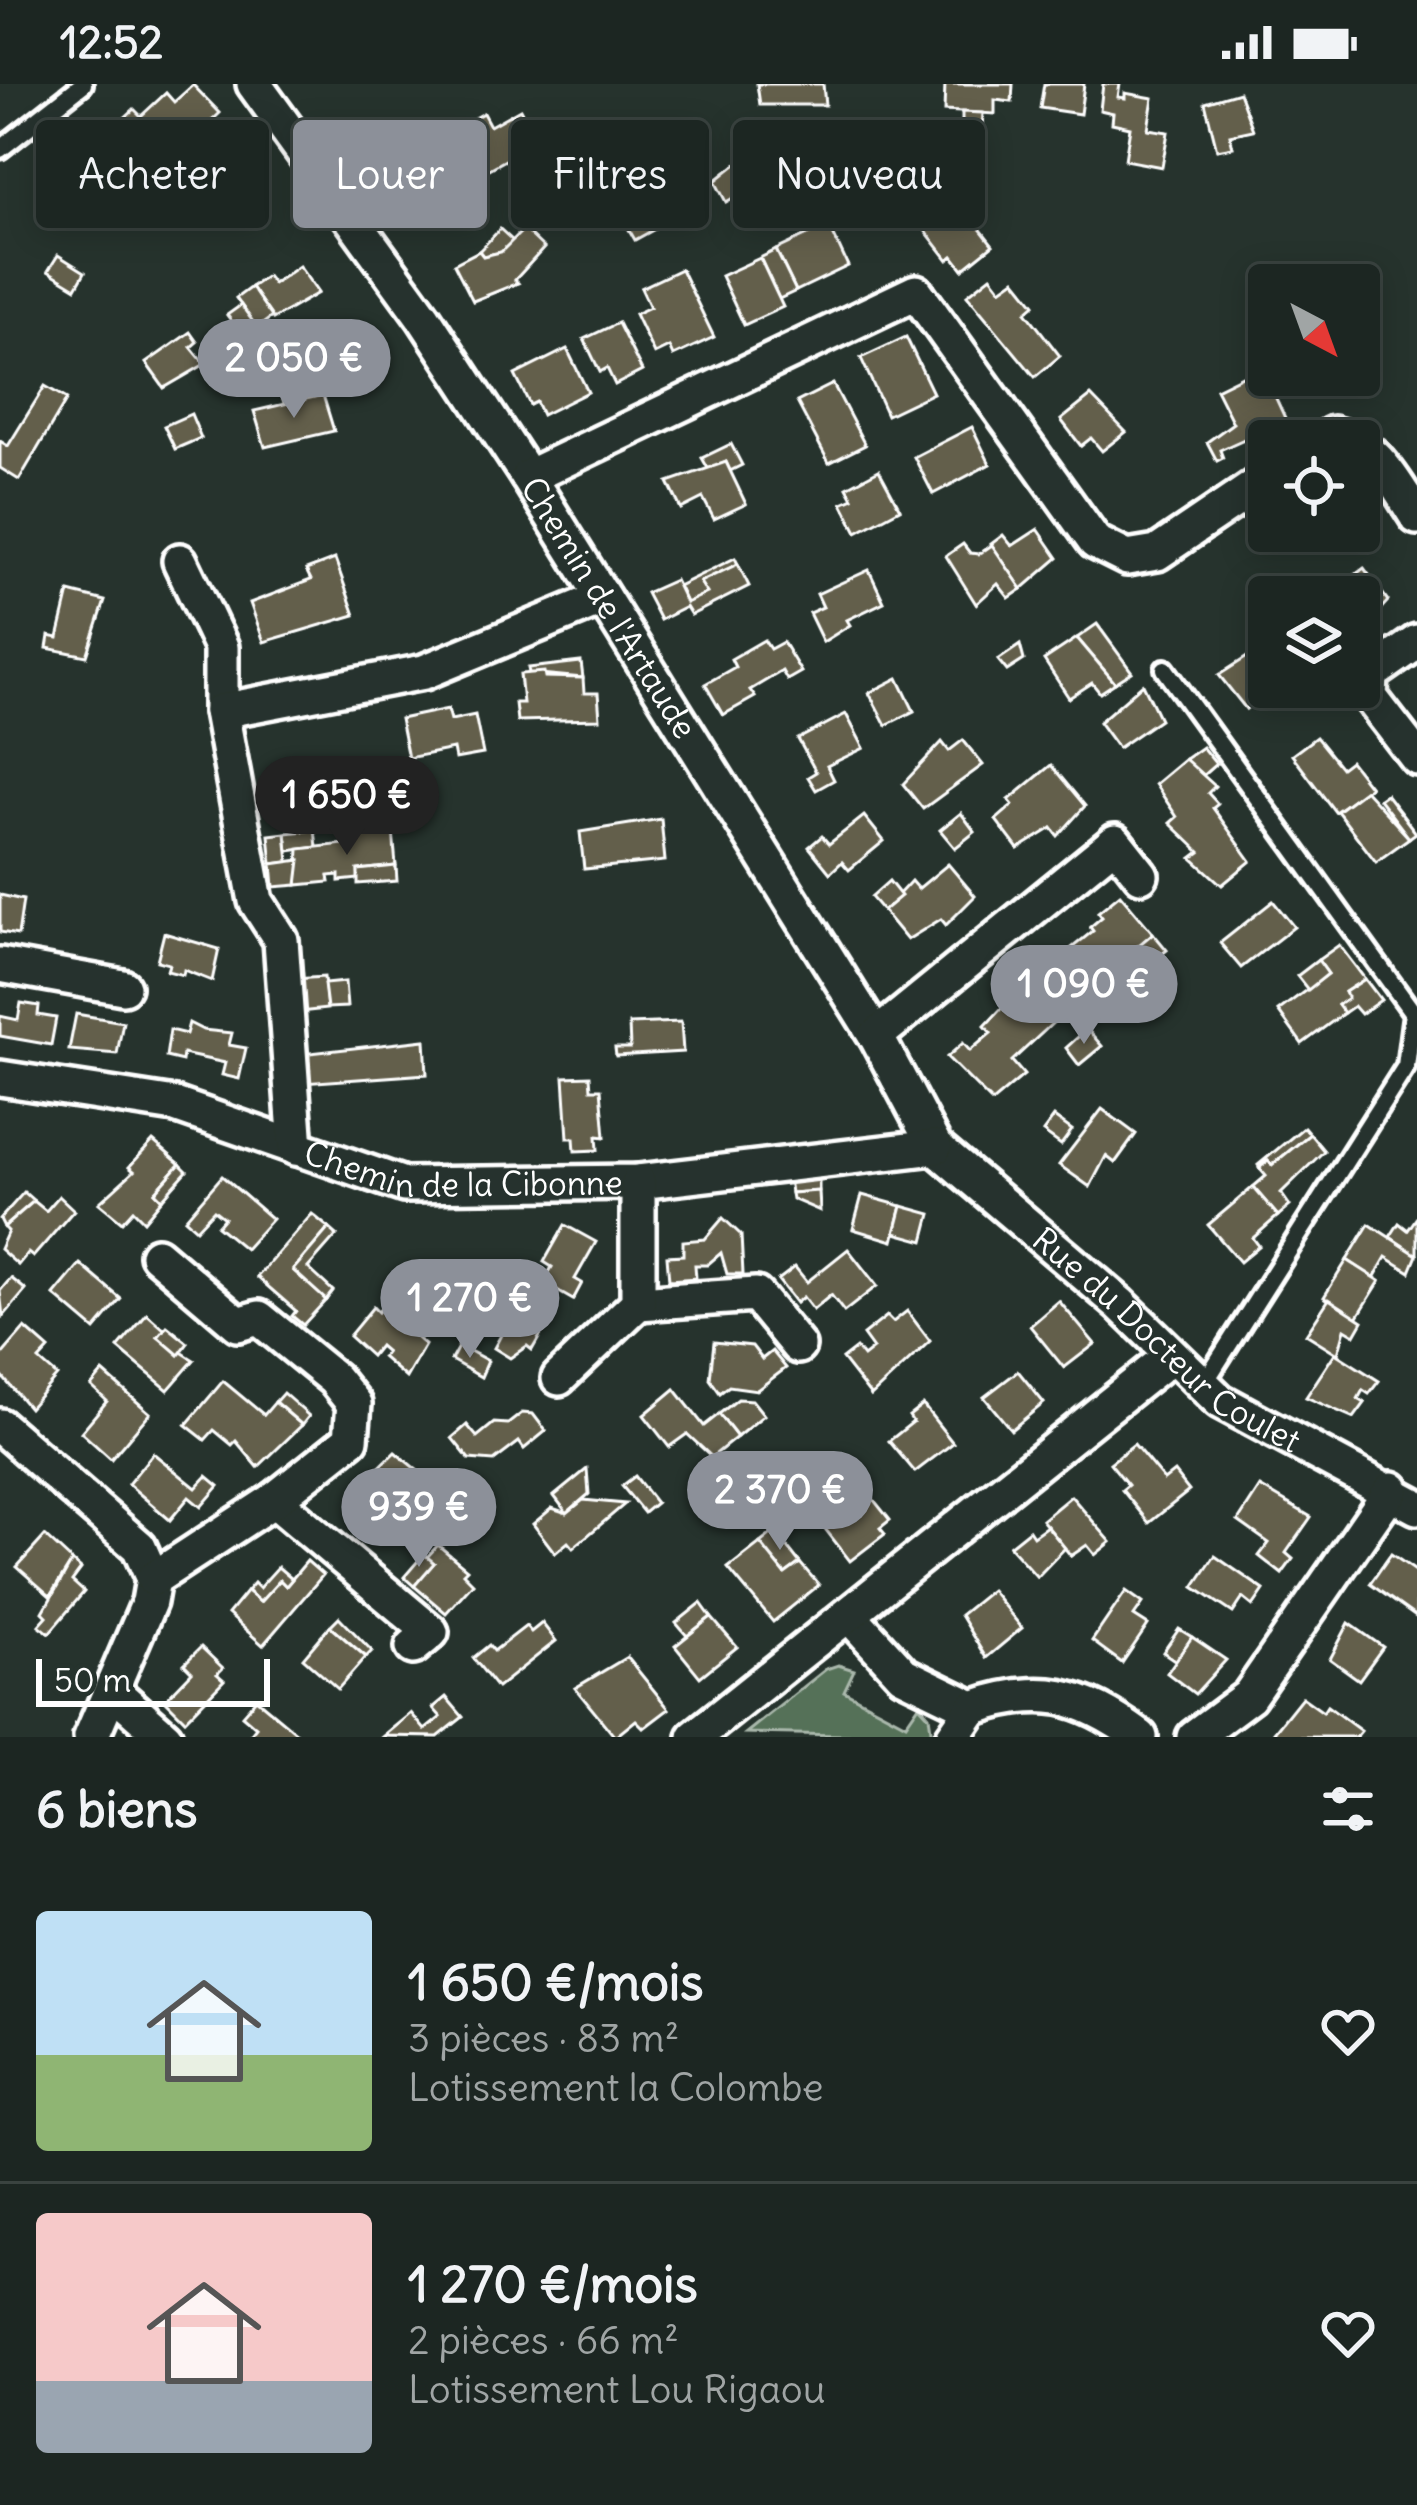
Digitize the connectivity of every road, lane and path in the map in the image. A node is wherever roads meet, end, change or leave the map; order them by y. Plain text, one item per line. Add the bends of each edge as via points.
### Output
1 (83, 84) edge
2 (254, 84) edge
3 (0, 149) edge
4 (1380, 460) edge
5 (528, 477) junction
6 (1248, 491) edge
7 (1417, 517) edge
8 (180, 561) dead end
9 (603, 598) junction
10 (1417, 642) edge
11 (1165, 669) dead end
12 (221, 711) junction
13 (1417, 758) edge
14 (1142, 875) dead end
15 (0, 965) edge
16 (123, 987) dead end
17 (875, 1036) junction
18 (0, 1078) edge
19 (935, 1147) junction
20 (296, 1148) junction
21 (638, 1182) junction
22 (157, 1255) dead end
23 (638, 1304) junction
24 (799, 1346) dead end
25 (1171, 1355) junction
26 (560, 1378) dead end
27 (1204, 1385) junction
28 (0, 1426) edge
29 (1405, 1498) edge
30 (274, 1500) junction
31 (153, 1579) junction
32 (848, 1615) junction
33 (413, 1647) dead end
34 (112, 1690) junction
35 (973, 1708) junction
36 (91, 1737) edge
37 (165, 1737) edge
38 (695, 1737) edge
39 (953, 1737) edge
40 (1140, 1737) edge
41 (1194, 1737) edge

1 - 3 lane
2 - 5 street, Chemin de l'Artaude
4 - 7 street
5 - 6 street via 916,292 1095,542 1127,558 1157,553
5 - 9 street, Chemin de l'Artaude
8 - 12 street via 220,647
9 - 12 street via 424,672
9 - 17 street, Chemin de l'Artaude
10 - 13 street via 1371,674 1370,697
11 - 27 lane via 1413,1012 1406,1066
12 - 20 street via 256,902 281,940
14 - 17 street via 1115,842
15 - 16 street
17 - 19 street, Chemin de l'Artaude
18 - 20 street, Chemin de la Cibonne via 175,1105
19 - 21 street, Chemin de la Cibonne
19 - 25 street, Rue du Docteur Coulet
20 - 21 street, Chemin de la Cibonne via 404,1185
21 - 23 street
22 - 30 street via 238,1324 260,1318 354,1404 351,1439
23 - 24 street via 755,1295
23 - 26 street
25 - 27 street, Rue du Docteur Coulet
25 - 32 street
27 - 29 street, Rue du Docteur Coulet via 1278,1435
28 - 31 street via 139,1547
29 - 41 street via 1250,1696
30 - 31 street
30 - 33 street via 431,1632
31 - 34 street
32 - 35 street via 903,1674
32 - 38 street
34 - 36 street
34 - 37 street
35 - 39 street
35 - 40 street via 1012,1695 1070,1696

